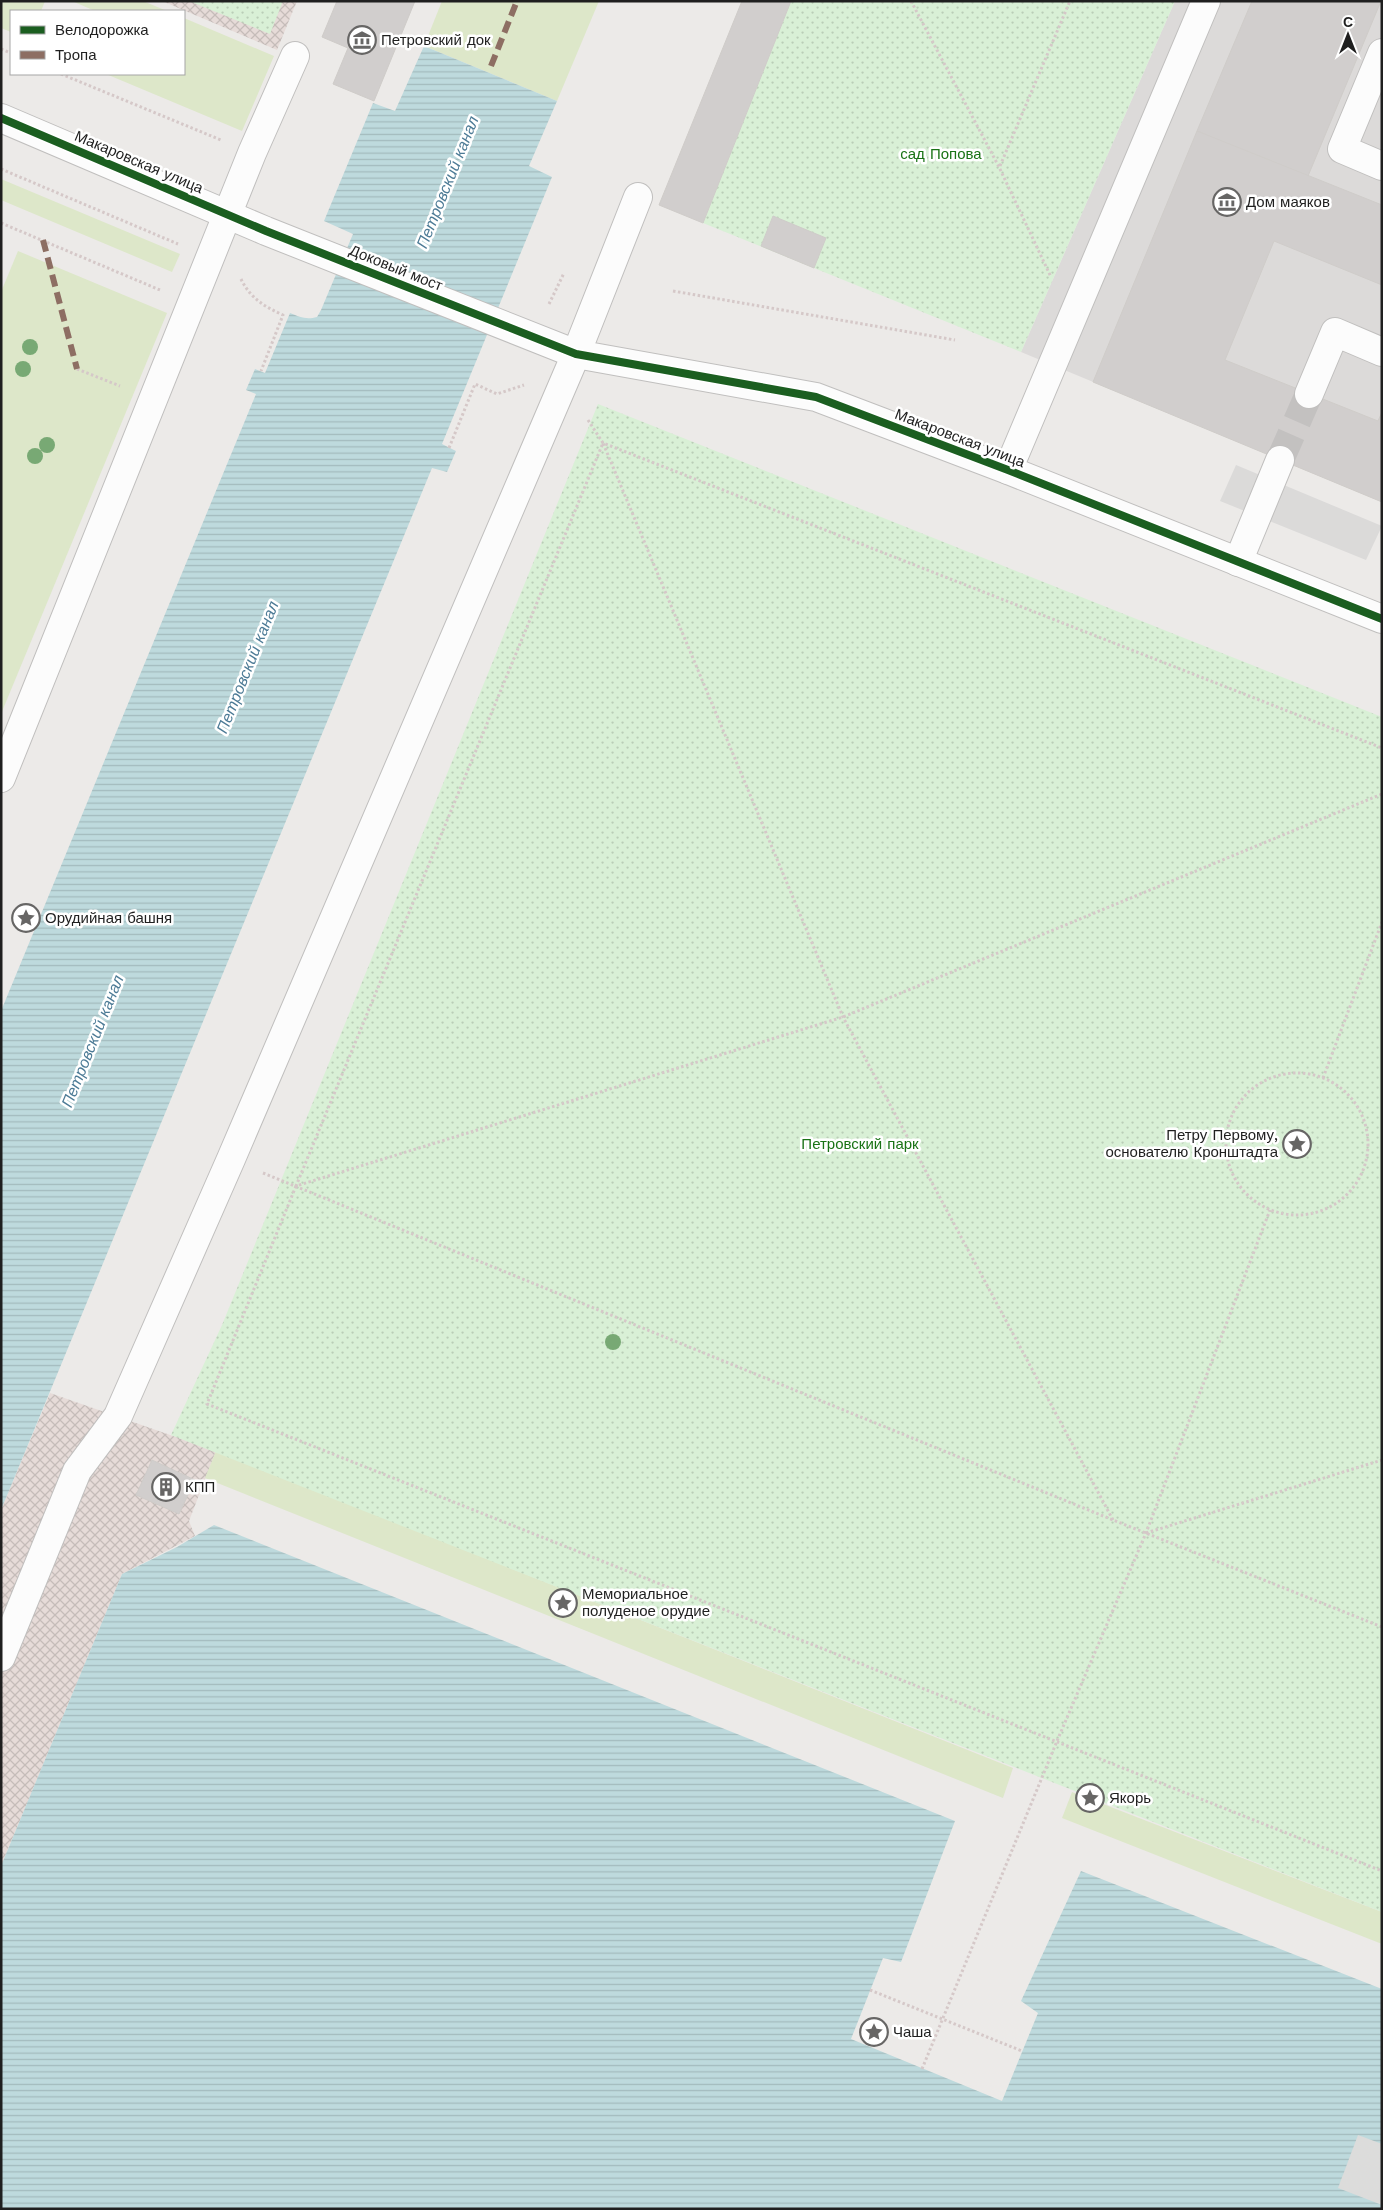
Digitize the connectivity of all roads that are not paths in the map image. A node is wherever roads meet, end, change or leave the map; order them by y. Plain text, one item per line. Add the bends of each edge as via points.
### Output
1 (1206, 1) edge
2 (1382, 53) edge
3 (295, 56) dead end
4 (1, 118) edge
5 (1382, 166) edge
6 (638, 197) dead end
7 (228, 214) junction
8 (266, 231) joint
9 (515, 330) joint
10 (1382, 352) edge
11 (576, 354) junction
12 (1309, 394) tunnel mouth
13 (1280, 460) tunnel mouth
14 (1008, 470) junction
15 (1238, 562) junction
16 (1382, 619) edge
17 (1, 778) edge
18 (1, 1657) edge

1 - 14 street
2 - 5 street via 1342,149
3 - 7 street
4 - 7 street, Макаровская улица
6 - 11 street
7 - 8 street, Макаровская улица
7 - 17 street
8 - 9 street, Доковый мост
9 - 11 street, Макаровская улица
10 - 12 street via 1335,332
11 - 14 street, Макаровская улица via 816,398
11 - 18 street via 118,1416 77,1471
13 - 15 street
14 - 15 street, Макаровская улица
15 - 16 street, Макаровская улица

